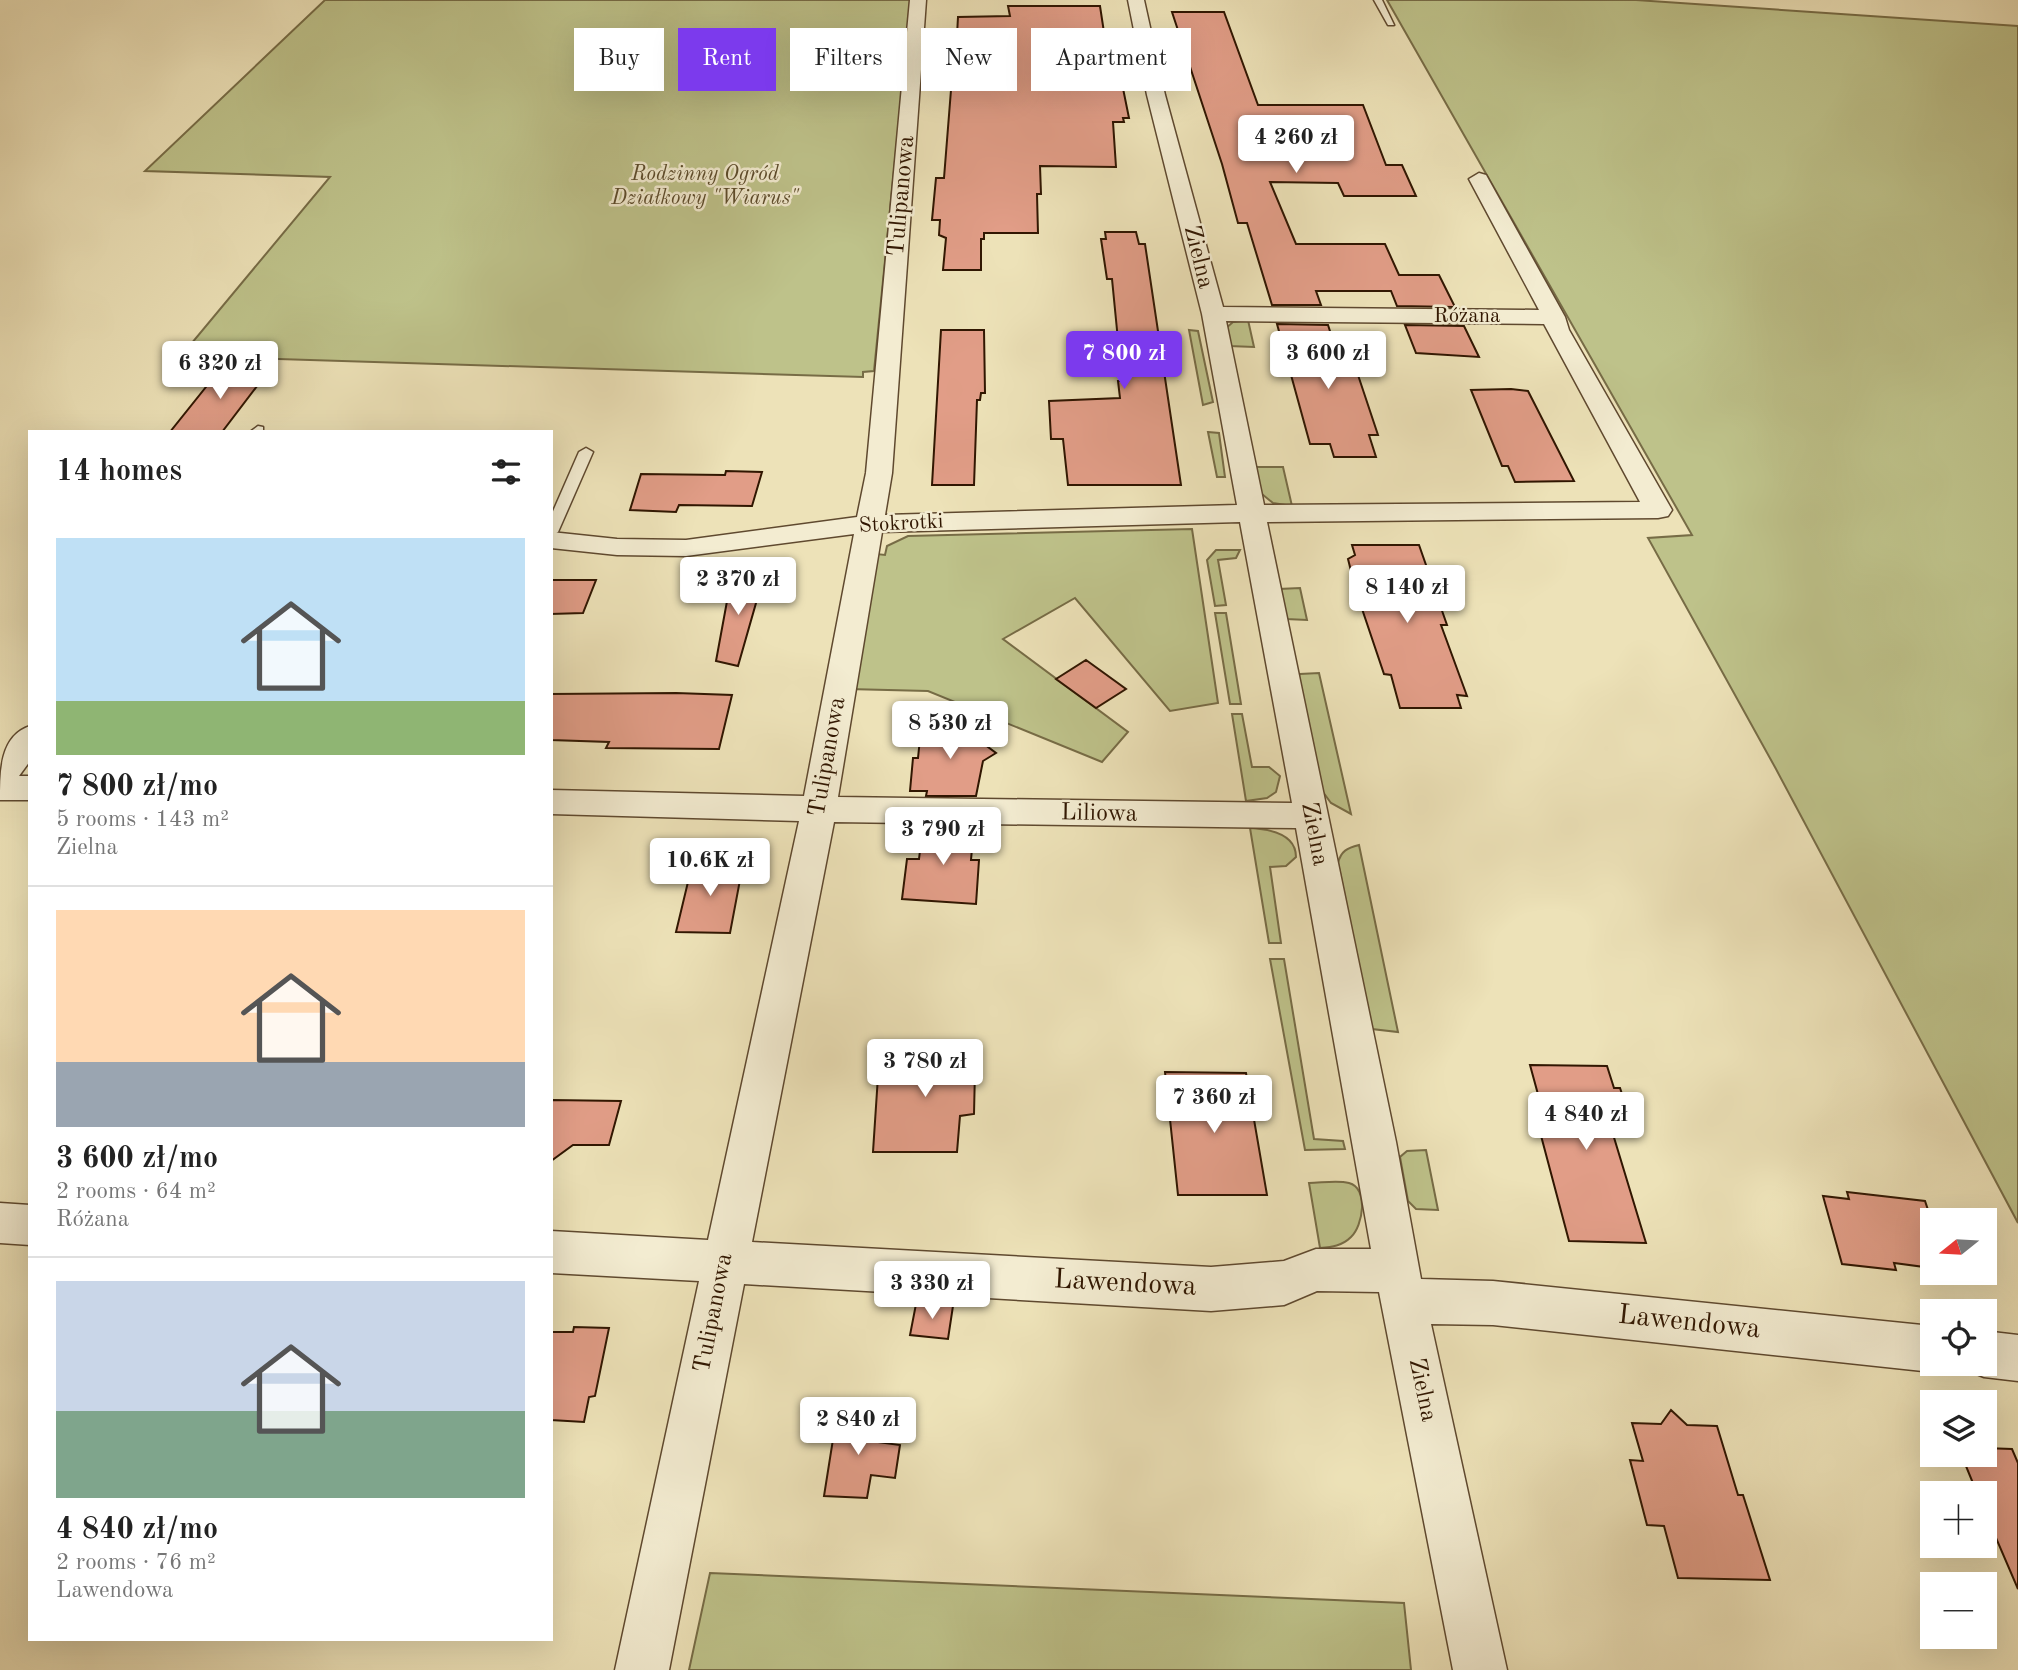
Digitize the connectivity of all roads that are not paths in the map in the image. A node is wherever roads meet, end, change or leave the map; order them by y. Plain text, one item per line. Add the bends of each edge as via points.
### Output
1 (918, 0) edge
2 (1136, 0) edge
3 (1378, 0) edge
4 (1391, 23) dead end
5 (1479, 179) dead end
6 (1213, 314) junction
7 (1553, 317) junction
8 (586, 452) dead end
9 (1252, 514) junction
10 (868, 524) junction
11 (553, 527) edge
12 (553, 540) edge
13 (28, 740) edge
14 (0, 777) edge
15 (0, 788) edge
16 (28, 788) edge
17 (553, 802) edge
18 (819, 809) junction
19 (1310, 816) junction
20 (0, 1223) edge
21 (28, 1225) edge
22 (553, 1252) edge
23 (724, 1261) junction
24 (1400, 1286) junction
25 (1920, 1348) edge
26 (1997, 1356) edge
27 (2018, 1358) edge
28 (642, 1670) edge
29 (1480, 1670) edge

1 - 10 street, Tulipanowa via 878,473
2 - 6 street, Zielna
3 - 4 lane
5 - 7 street
6 - 7 street, Różana
6 - 9 street, Zielna
7 - 9 street, Stokrotki via 1658,510
8 - 11 lane
9 - 10 street, Stokrotki
9 - 19 street, Zielna
10 - 12 street, Stokrotki via 686,548
10 - 18 street, Tulipanowa
13 - 14 street
15 - 16 street
17 - 18 street, Liliowa
18 - 19 street, Liliowa
18 - 23 street, Tulipanowa
19 - 24 street, Zielna
20 - 21 street
22 - 23 street
23 - 24 street, Lawendowa via 1211,1289 1284,1283 1316,1270
23 - 28 street, Tulipanowa
24 - 25 street, Lawendowa via 1493,1303
24 - 29 street, Zielna
26 - 27 street

